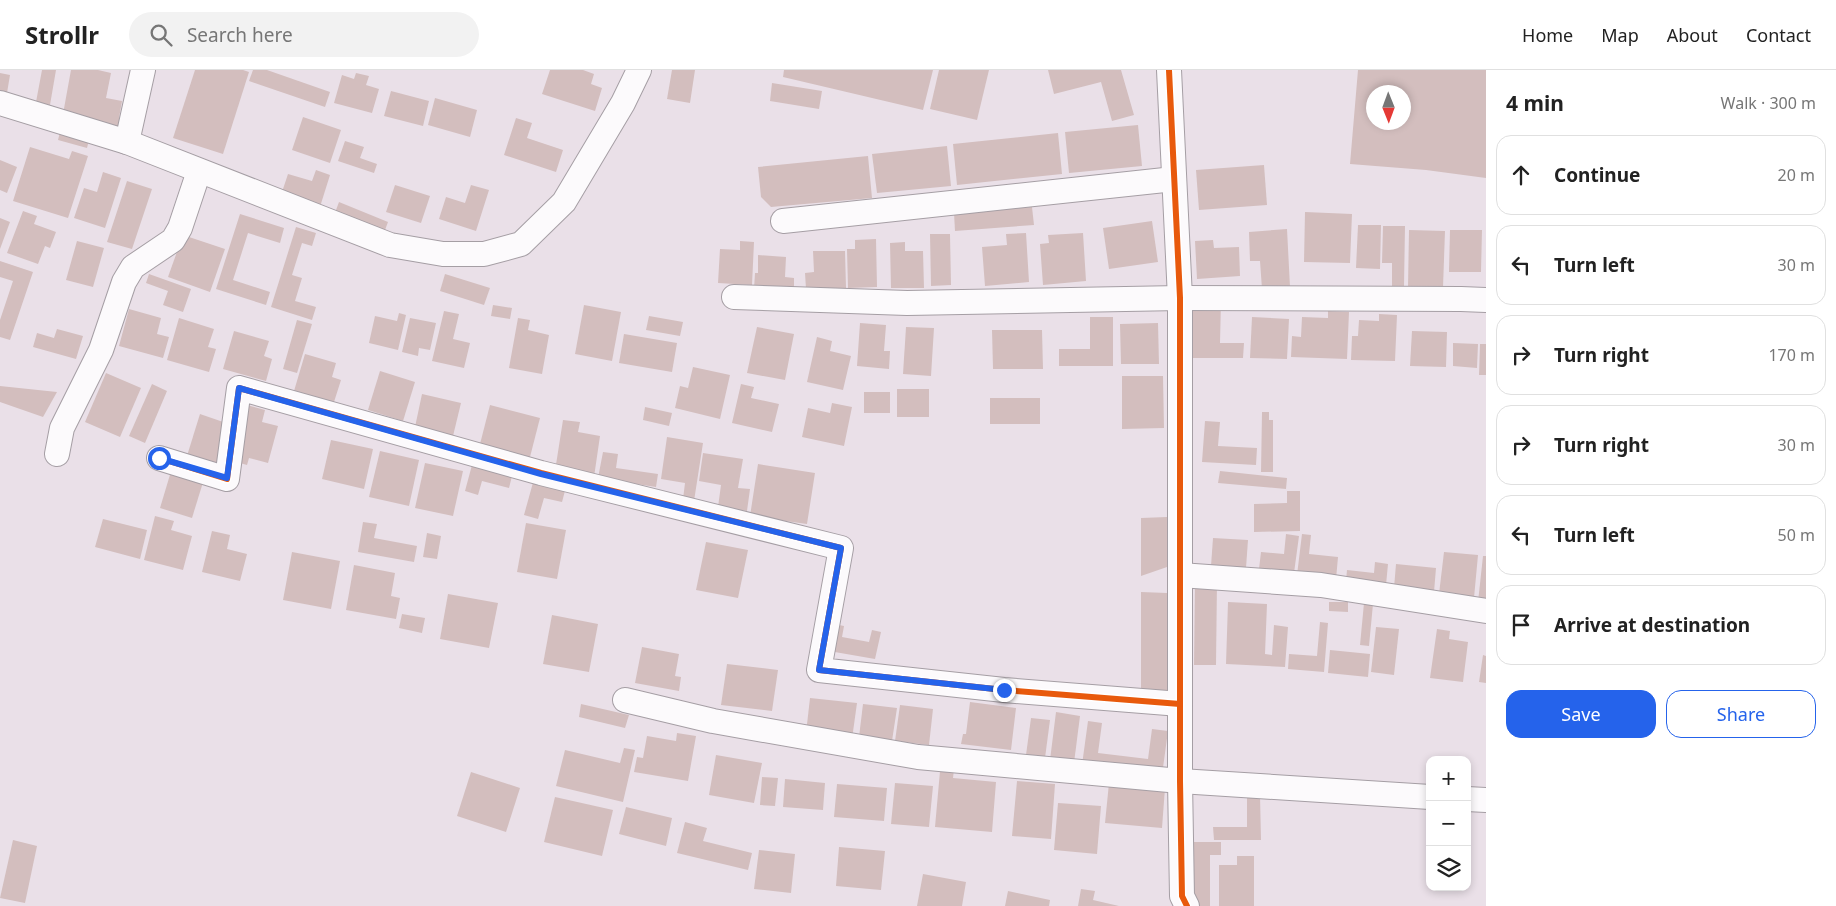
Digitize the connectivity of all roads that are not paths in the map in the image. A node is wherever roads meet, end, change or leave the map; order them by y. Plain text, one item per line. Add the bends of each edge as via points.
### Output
1 (143, 70) edge
2 (639, 70) edge
3 (1169, 70) edge
4 (0, 103) edge
5 (126, 142) junction
6 (199, 171) junction
7 (1174, 179) junction
8 (783, 221) dead end
9 (734, 297) dead end
10 (1180, 298) junction
11 (1486, 300) edge
12 (57, 454) dead end
13 (159, 458) dead end
14 (1180, 575) junction
15 (1486, 610) edge
16 (625, 700) dead end
17 (1180, 704) junction
18 (1180, 781) junction
19 (1426, 796) edge
20 (1471, 799) edge
21 (1486, 800) edge
22 (1187, 906) edge

1 - 5 street
2 - 6 street via 564,202 521,244 484,254 443,254 390,245
3 - 7 street
4 - 5 street
5 - 6 street
6 - 12 street via 173,240 133,267 124,282 101,350 62,428
7 - 8 street
7 - 10 street
9 - 10 street via 907,303
10 - 11 street
10 - 14 street
13 - 17 street via 227,478 239,388 541,474 841,548 819,670 1004,690
14 - 15 street via 1322,585
14 - 17 street
16 - 18 street via 713,721 918,757
17 - 18 street
18 - 19 street
18 - 22 street via 1182,896
20 - 21 street

